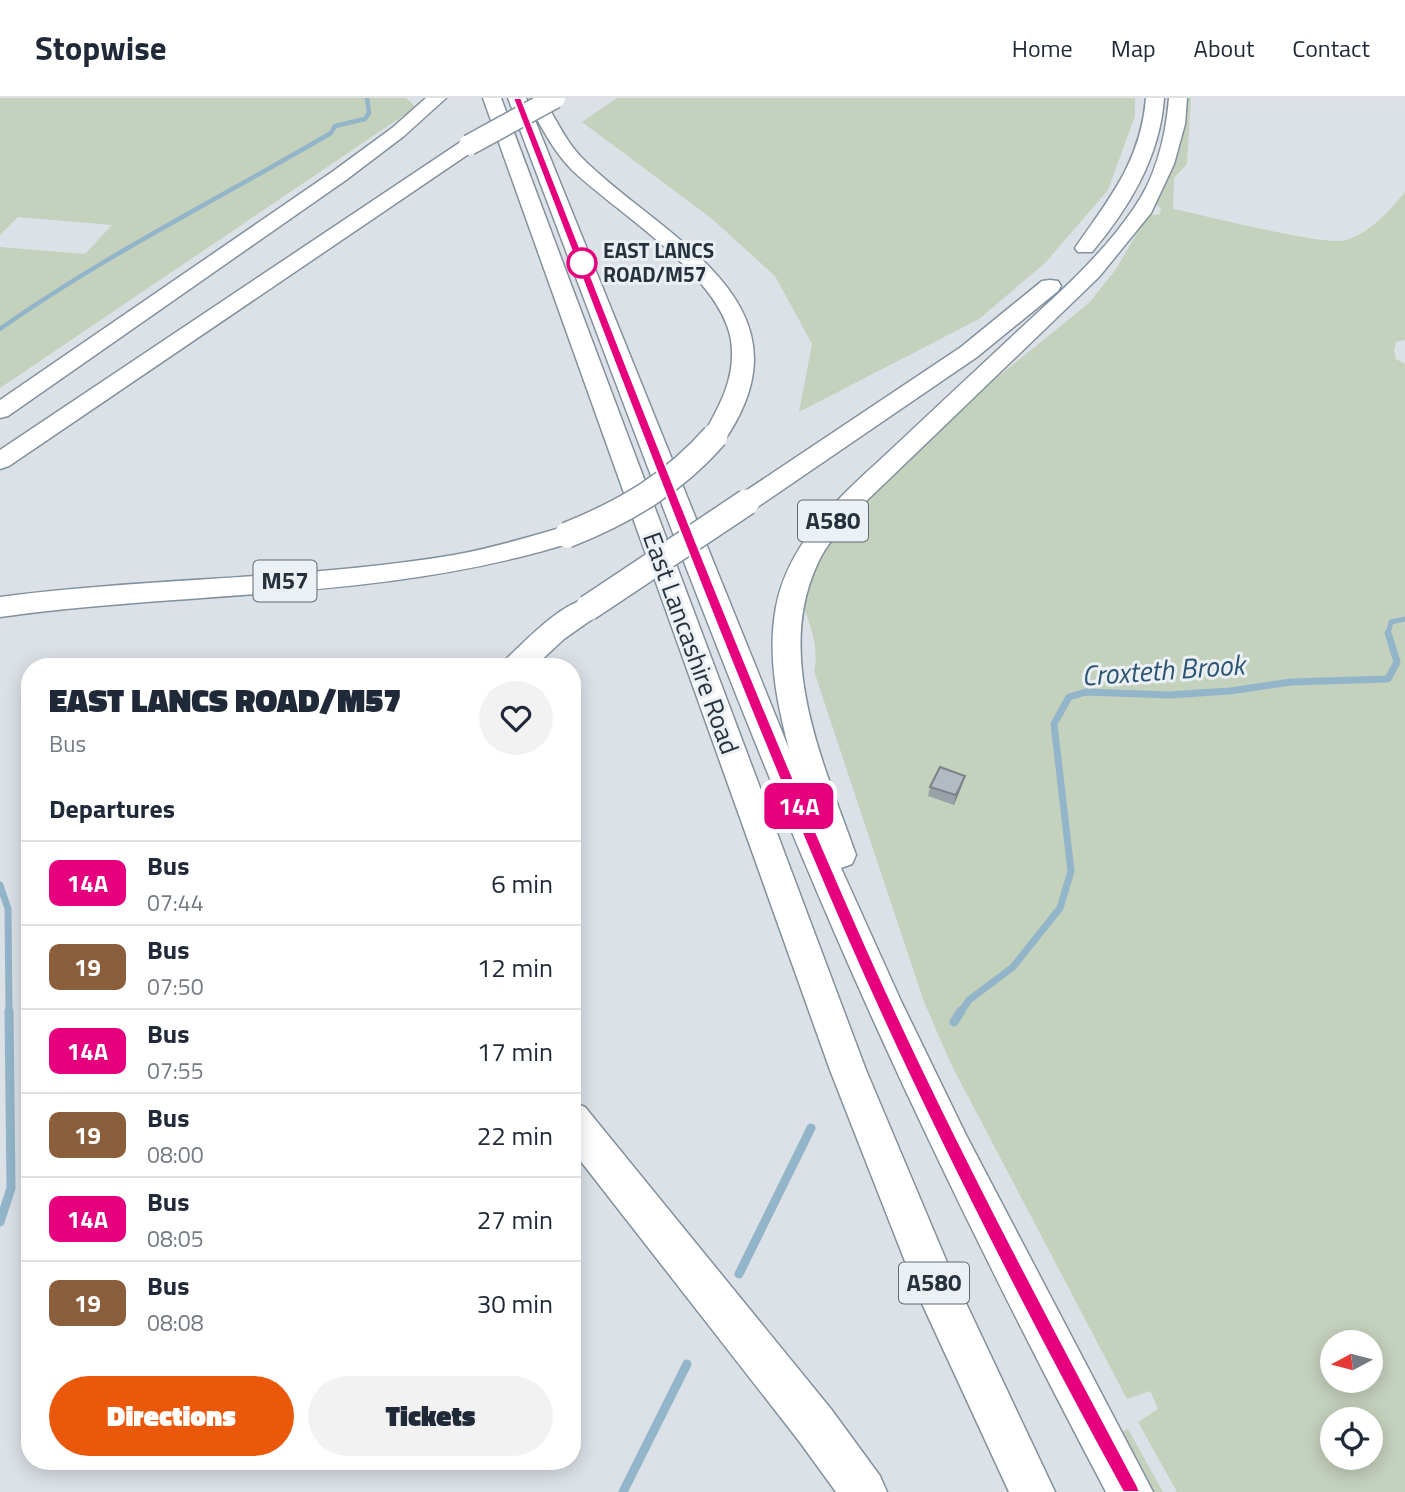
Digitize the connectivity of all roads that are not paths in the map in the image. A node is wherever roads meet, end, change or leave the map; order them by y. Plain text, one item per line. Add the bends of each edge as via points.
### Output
1 (437, 98) edge
2 (535, 98) edge
3 (542, 98) edge
4 (555, 98) edge
5 (1155, 98) edge
6 (1178, 98) edge
7 (510, 99) edge
8 (466, 138) junction
9 (0, 411) edge
10 (0, 438) edge
11 (0, 461) edge
12 (0, 607) edge
13 (525, 658) edge
14 (906, 1049) junction
15 (581, 1131) edge
16 (864, 1492) edge
17 (1031, 1492) edge
18 (1130, 1492) edge

1 - 9 highway via 339,176
2 - 12 highway, M57, bridge via 557,141 571,157 693,260 733,311 743,343 743,371 733,406 715,436 684,469 609,518 567,536 485,559 394,573 124,592
3 - 8 highway, bridge
4 - 8 highway, bridge
5 - 13 highway, A580, bridge via 1155,116 1118,205 1047,289 950,366 554,632
6 - 14 highway, A580 via 1165,164 1144,209 1092,273 849,503 800,569 791,599 786,640 803,743
7 - 8 highway
7 - 14 highway, East Lancashire Road / A580 via 723,625
7 - 17 highway, East Lancashire Road / A580 via 848,1070 934,1282
8 - 10 highway
8 - 11 highway
14 - 18 highway, East Lancashire Road / A580 via 999,1245
15 - 16 highway

